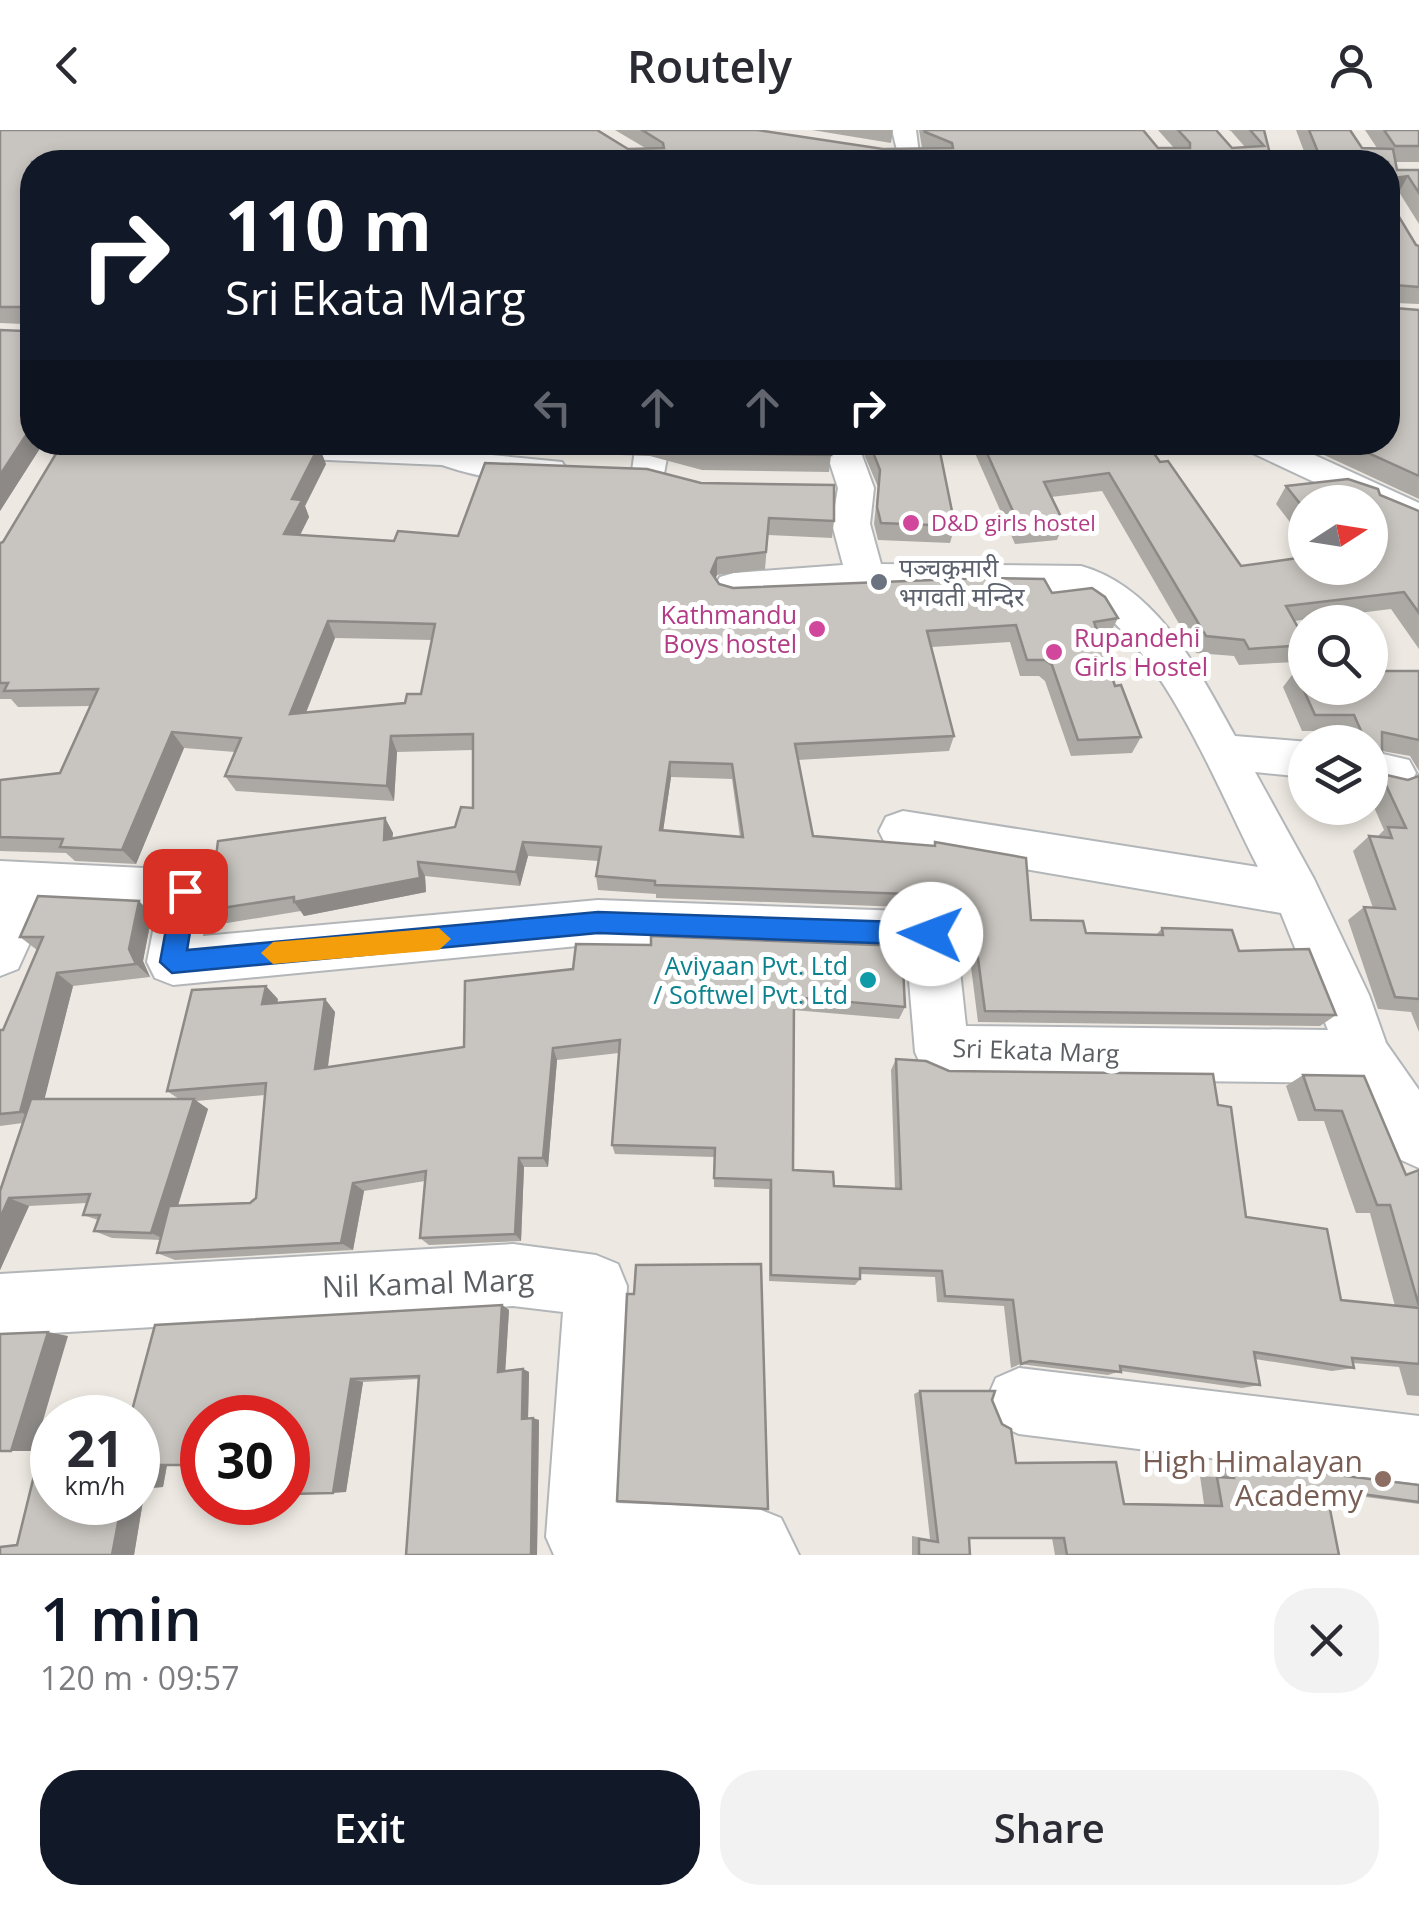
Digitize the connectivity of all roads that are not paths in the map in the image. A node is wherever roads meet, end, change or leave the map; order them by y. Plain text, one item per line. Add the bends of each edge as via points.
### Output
1 (460, 455) edge
2 (840, 455) edge
3 (1284, 455) edge
4 (662, 464) edge
5 (574, 470) edge
6 (612, 470) edge
7 (1419, 517) edge
8 (865, 576) junction
9 (734, 587) edge
10 (1220, 752) junction
11 (1288, 757) edge
12 (903, 831) dead end
13 (16, 883) edge
14 (1298, 894) junction
15 (0, 953) edge
16 (1363, 1057) junction
17 (1419, 1139) edge
18 (0, 1305) edge
19 (1020, 1401) dead end
20 (1419, 1450) edge
21 (764, 1555) edge

1 - 5 street via 478,465
2 - 8 street via 839,488
3 - 7 street
4 - 6 street
8 - 9 street
8 - 10 street via 1081,579 1118,599 1143,624
10 - 11 street
10 - 14 street
12 - 14 street
13 - 15 street
13 - 16 street, Sri Ekata Marg via 185,891 172,962 598,922 931,934 942,1052
14 - 16 street
16 - 17 street
18 - 21 street, Nil Kamal Marg via 514,1275 596,1286 581,1537 756,1543
19 - 20 street

